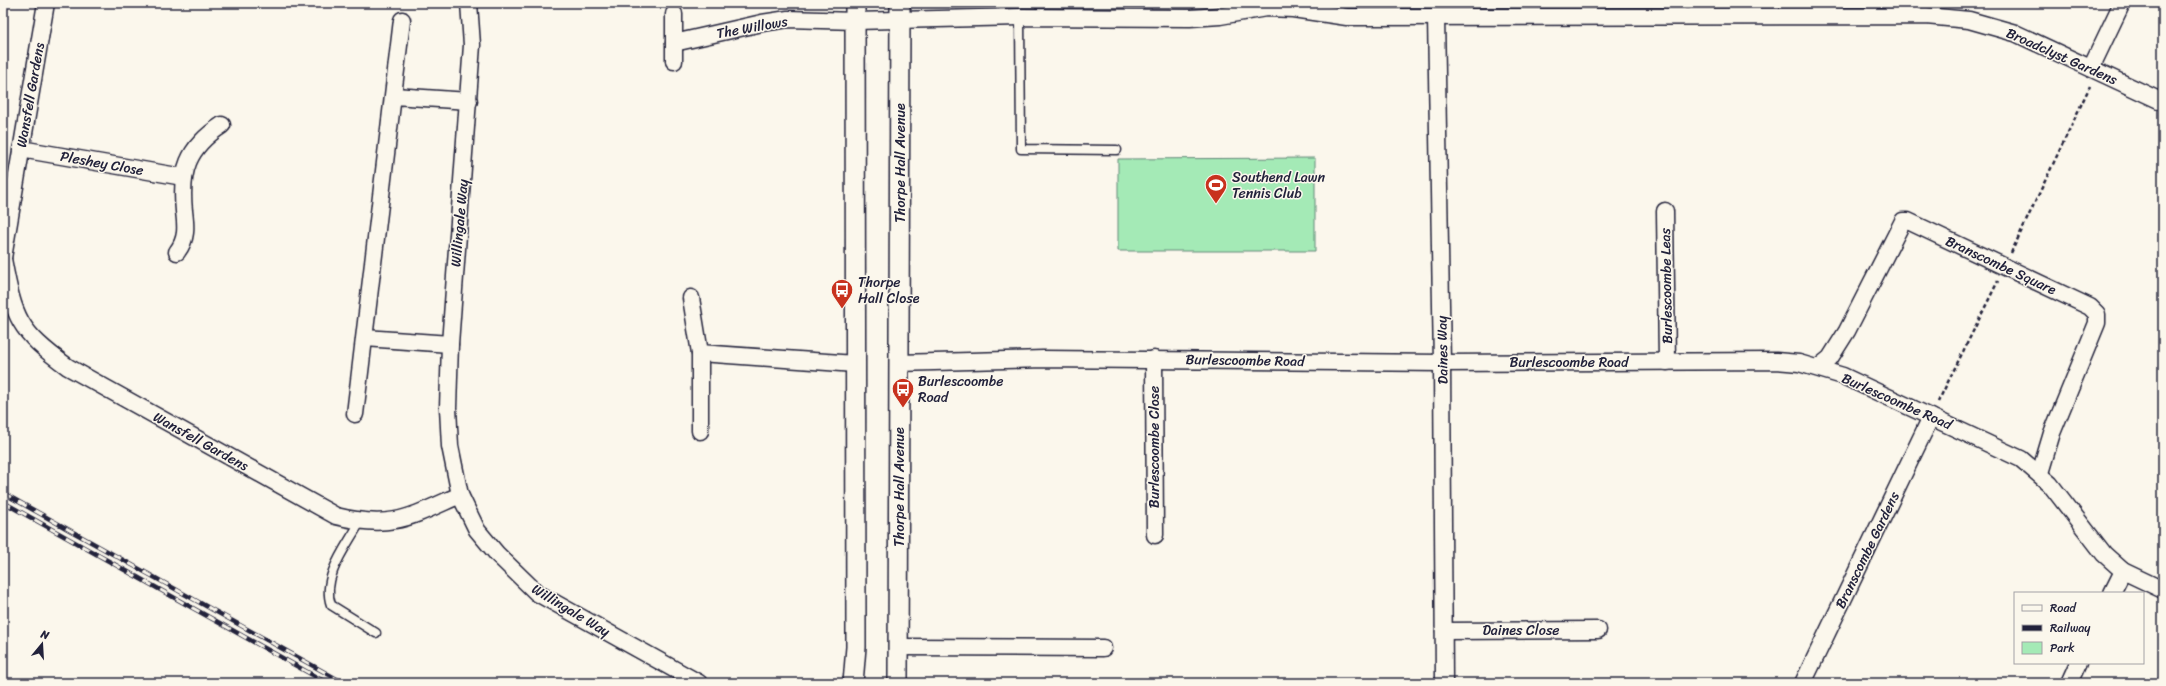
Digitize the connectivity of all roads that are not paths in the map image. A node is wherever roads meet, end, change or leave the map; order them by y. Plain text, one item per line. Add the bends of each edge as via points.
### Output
1 (46, 3) edge
2 (469, 3) edge
3 (2122, 3) edge
4 (1155, 10) edge
5 (900, 11) edge
6 (855, 12) edge
7 (674, 14) dead end
8 (1436, 17) junction
9 (1020, 18) junction
10 (402, 20) dead end
11 (674, 43) junction
12 (674, 61) dead end
13 (2094, 70) junction
14 (394, 96) junction
15 (469, 101) junction
16 (2163, 102) edge
17 (222, 125) dead end
18 (21, 150) junction
19 (1117, 150) dead end
20 (183, 177) junction
21 (1665, 211) dead end
22 (177, 252) dead end
23 (3, 258) edge
24 (691, 298) dead end
25 (365, 338) junction
26 (450, 344) junction
27 (700, 353) junction
28 (1154, 359) junction
29 (1667, 362) junction
30 (899, 363) junction
31 (1442, 363) junction
32 (855, 364) junction
33 (1819, 367) junction
34 (355, 414) dead end
35 (1931, 417) junction
36 (700, 431) dead end
37 (2040, 473) junction
38 (460, 495) junction
39 (360, 522) junction
40 (1155, 535) dead end
41 (2123, 571) junction
42 (2163, 590) edge
43 (2112, 592) edge
44 (1598, 630) dead end
45 (1444, 631) junction
46 (376, 633) dead end
47 (899, 647) junction
48 (1103, 648) dead end
49 (2078, 664) edge
50 (699, 683) edge
51 (853, 683) edge
52 (898, 683) edge
53 (1444, 683) edge
54 (1803, 683) edge
55 (2069, 683) edge

1 - 18 street, Wansfell Gardens
2 - 15 street, Willingale Way via 472,45
3 - 13 street
4 - 8 street, Broadclyst Gardens via 1220,16 1266,8 1347,17
4 - 9 street, Broadclyst Gardens
5 - 6 street, Broadclyst Gardens
5 - 9 street, Broadclyst Gardens
5 - 30 street, Thorpe Hall Avenue
6 - 11 street, The Willows via 762,23
6 - 32 street
7 - 11 street
8 - 13 street, Broadclyst Gardens via 1926,16 1969,20 1993,26 2035,41
8 - 31 street, Daines Way
9 - 19 lane via 1021,149
10 - 14 street
11 - 12 street
13 - 16 street, Broadclyst Gardens
14 - 15 street
14 - 25 street
15 - 26 street, Willingale Way
17 - 20 street via 202,140 187,163
18 - 20 street, Pleshey Close
18 - 23 street, Wansfell Gardens
20 - 22 street via 186,230 182,246
21 - 29 street, Burlescoombe Leas
23 - 39 street, Wansfell Gardens via 14,308 23,328 43,349 68,367 336,516
24 - 27 street
25 - 26 street
25 - 34 street
26 - 38 street, Willingale Way via 450,446
27 - 32 street
27 - 36 street
28 - 30 street, Burlescoombe Road
28 - 31 street, Burlescoombe Road
28 - 40 street, Burlescoombe Close
29 - 31 street, Burlescoombe Road
29 - 33 street, Burlescoombe Road via 1776,361
30 - 47 street, Thorpe Hall Avenue
31 - 45 street, Daines Way
32 - 51 street via 856,647
33 - 35 street, Burlescoombe Road
33 - 37 street, Branscombe Square via 1830,358 1847,331 1903,221 1908,221 2090,307 2097,314 2097,323 2052,433
35 - 37 street, Burlescoombe Road via 2021,459
35 - 54 street, Branscombe Gardens
37 - 41 street, Burlescoombe Road via 2104,554
38 - 39 street, Wansfell Gardens via 407,518 385,522
38 - 50 street, Willingale Way via 478,530 497,554 537,593
39 - 46 lane via 333,569 328,597 331,605
41 - 42 street, Burlescoombe Road
41 - 43 street
44 - 45 street, Daines Close
45 - 53 street, Daines Way
47 - 48 street
47 - 52 street, Thorpe Hall Avenue
49 - 55 street

